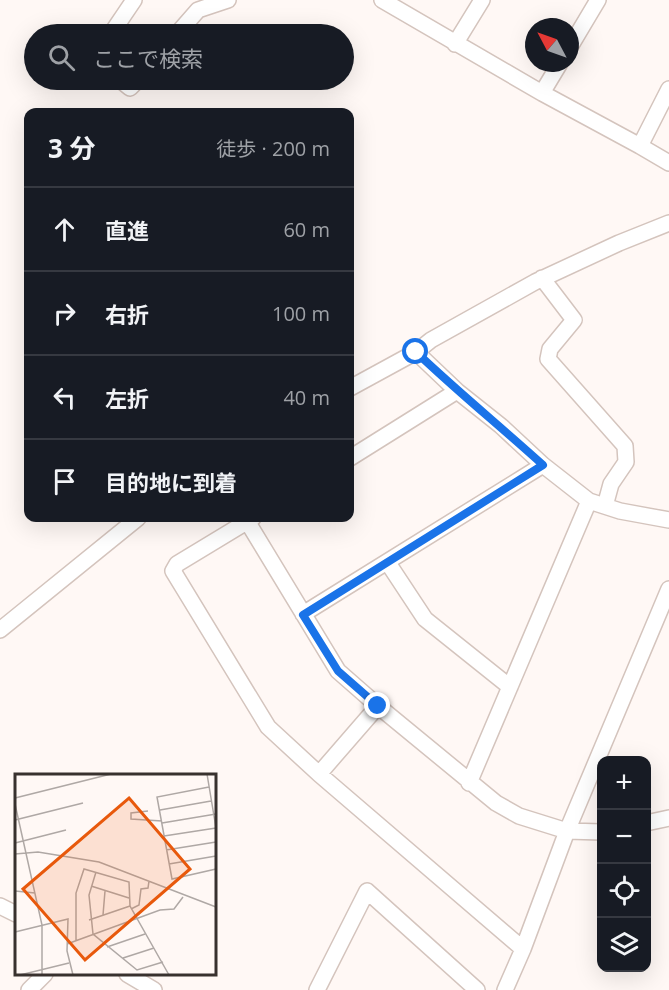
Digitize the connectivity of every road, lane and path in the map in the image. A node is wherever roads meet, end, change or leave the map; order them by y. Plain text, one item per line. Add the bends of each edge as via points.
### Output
1 (134, 0) edge
2 (382, 0) edge
3 (482, 0) edge
4 (598, 0) edge
5 (221, 1) edge
6 (118, 24) edge
7 (186, 24) edge
8 (579, 32) edge
9 (455, 44) junction
10 (555, 72) edge
11 (669, 89) edge
12 (542, 93) junction
13 (640, 146) junction
14 (669, 163) edge
15 (669, 223) edge
16 (542, 278) junction
17 (416, 352) junction
18 (354, 386) edge
19 (457, 391) junction
20 (354, 455) edge
21 (543, 465) junction
22 (589, 501) junction
23 (605, 506) junction
24 (669, 520) edge
25 (133, 522) edge
26 (247, 522) edge
27 (251, 522) edge
28 (388, 563) junction
29 (669, 589) edge
30 (303, 615) junction
31 (0, 630) edge
32 (510, 687) junction
33 (378, 706) junction
34 (319, 774) junction
35 (469, 783) junction
36 (669, 818) edge
37 (651, 822) edge
38 (567, 831) junction
39 (597, 832) edge
40 (0, 906) edge
41 (15, 914) edge
42 (523, 949) junction
43 (44, 975) edge
44 (129, 975) edge
45 (29, 990) edge
46 (154, 990) edge
47 (316, 990) edge
48 (477, 990) edge
49 (505, 990) edge

1 - 6 street
2 - 9 street
3 - 9 street
4 - 8 street
5 - 7 street via 198,10
9 - 12 street
10 - 12 street
11 - 13 street
12 - 13 street
13 - 14 street
15 - 16 street
16 - 17 street
16 - 23 street via 574,320 550,349 548,359 626,446 626,462 611,484
17 - 18 street
17 - 19 street
19 - 20 street
19 - 21 street
21 - 22 street
21 - 28 street
22 - 23 street
22 - 32 street
23 - 24 street
25 - 31 street
26 - 34 street via 177,564 173,571 268,728
27 - 30 street
28 - 30 street
28 - 32 street via 425,619
29 - 38 street
30 - 33 street via 338,671
32 - 35 street
33 - 34 street
33 - 35 street
34 - 42 street
35 - 38 street via 519,816
36 - 37 street
38 - 39 street
38 - 42 street
40 - 41 street
42 - 49 street
43 - 45 street
44 - 46 street
47 - 48 street via 367,891

